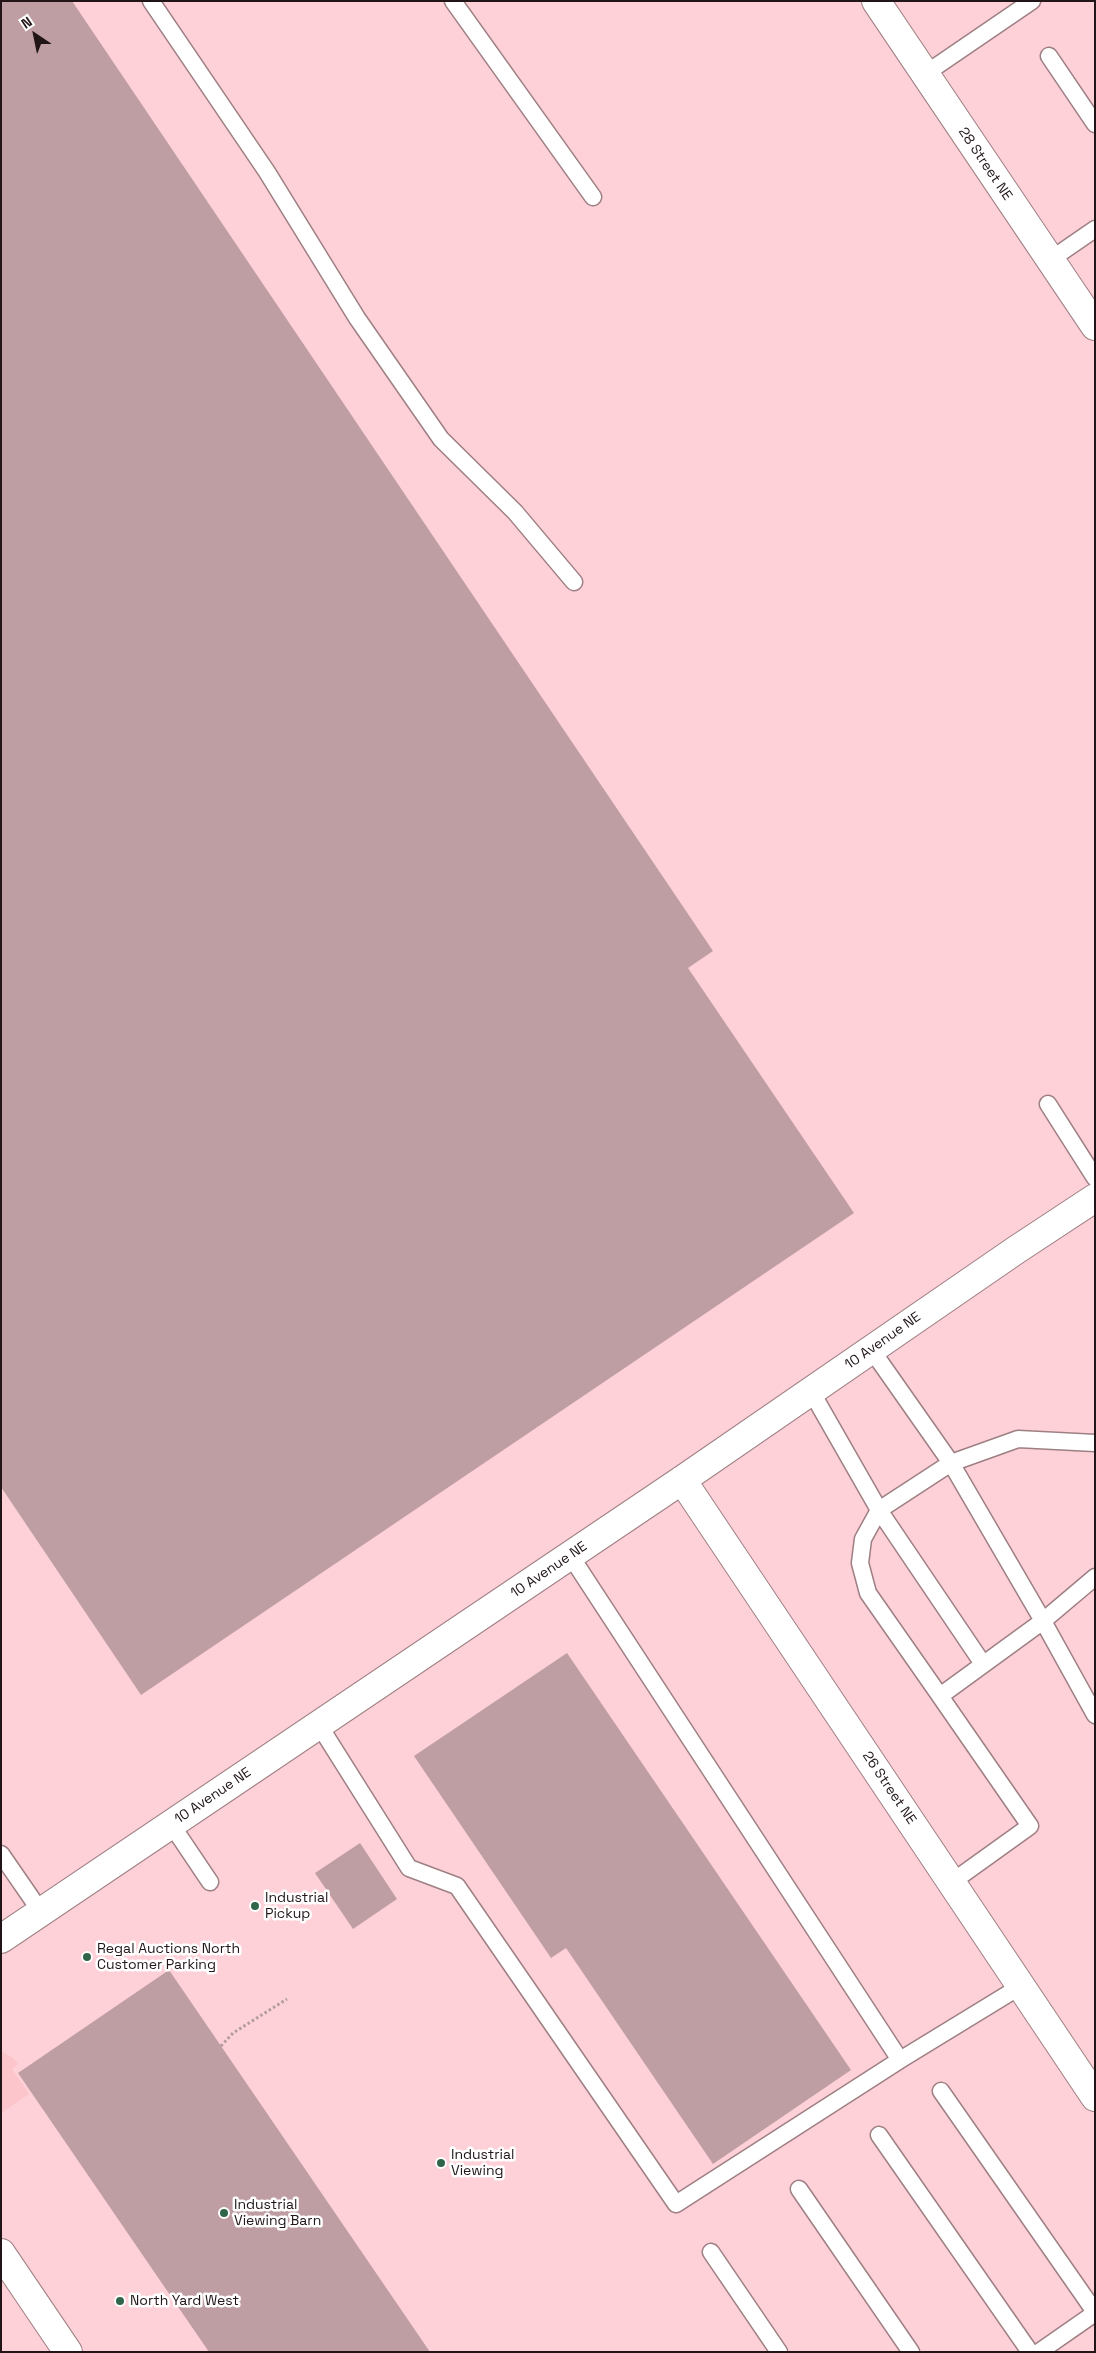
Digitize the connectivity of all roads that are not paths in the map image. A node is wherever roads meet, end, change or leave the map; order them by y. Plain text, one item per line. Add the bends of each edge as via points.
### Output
1 (151, 1) edge
2 (453, 1) edge
3 (876, 1) edge
4 (1032, 1) edge
5 (1049, 56) dead end
6 (925, 74) junction
7 (1095, 124) edge
8 (593, 197) dead end
9 (1095, 229) edge
10 (1050, 260) junction
11 (1095, 326) edge
12 (574, 582) dead end
13 (1048, 1104) dead end
14 (1095, 1178) edge
15 (1095, 1198) edge
16 (871, 1349) junction
17 (811, 1391) junction
18 (1095, 1443) edge
19 (951, 1463) junction
20 (682, 1480) junction
21 (879, 1510) junction
22 (570, 1556) junction
23 (1095, 1577) edge
24 (1043, 1621) junction
25 (983, 1664) junction
26 (940, 1696) junction
27 (1095, 1715) edge
28 (319, 1725) junction
29 (171, 1824) junction
30 (1, 1854) edge
31 (210, 1882) dead end
32 (952, 1882) junction
33 (41, 1912) junction
34 (1, 1939) edge
35 (1021, 1986) junction
36 (900, 2060) junction
37 (1091, 2084) edge
38 (941, 2091) dead end
39 (879, 2135) dead end
40 (799, 2189) dead end
41 (711, 2252) dead end
42 (1, 2253) edge
43 (1095, 2312) edge
44 (68, 2352) edge
45 (779, 2352) edge
46 (911, 2352) edge
47 (1030, 2352) edge
48 (1039, 2352) edge

1 - 12 lane via 267,172 357,318 441,438 515,512
2 - 8 lane
3 - 6 street, 28 Street NE
4 - 6 lane
5 - 7 lane
6 - 10 street, 28 Street NE
9 - 10 lane
10 - 11 street, 28 Street NE
13 - 14 lane
15 - 16 street, 10 Avenue NE
16 - 17 street, 10 Avenue NE
16 - 19 lane
17 - 20 street, 10 Avenue NE
17 - 21 lane
18 - 19 lane via 1018,1439
19 - 21 lane
19 - 24 lane
20 - 22 street, 10 Avenue NE
20 - 32 street, 26 Street NE
21 - 25 lane
21 - 26 lane via 863,1539 860,1563 868,1593
22 - 28 street, 10 Avenue NE
22 - 36 lane
23 - 24 lane
24 - 25 lane
24 - 27 lane
25 - 26 lane
26 - 32 lane via 1030,1826
28 - 29 street, 10 Avenue NE
28 - 36 lane via 409,1868 457,1886 676,2204
29 - 31 lane
29 - 33 street, 10 Avenue NE
30 - 33 lane
32 - 35 street, 26 Street NE
33 - 34 street, 10 Avenue NE
35 - 36 lane
35 - 37 street, 26 Street NE
38 - 43 lane
39 - 47 lane
40 - 46 lane
41 - 45 lane
42 - 44 street
43 - 48 lane

